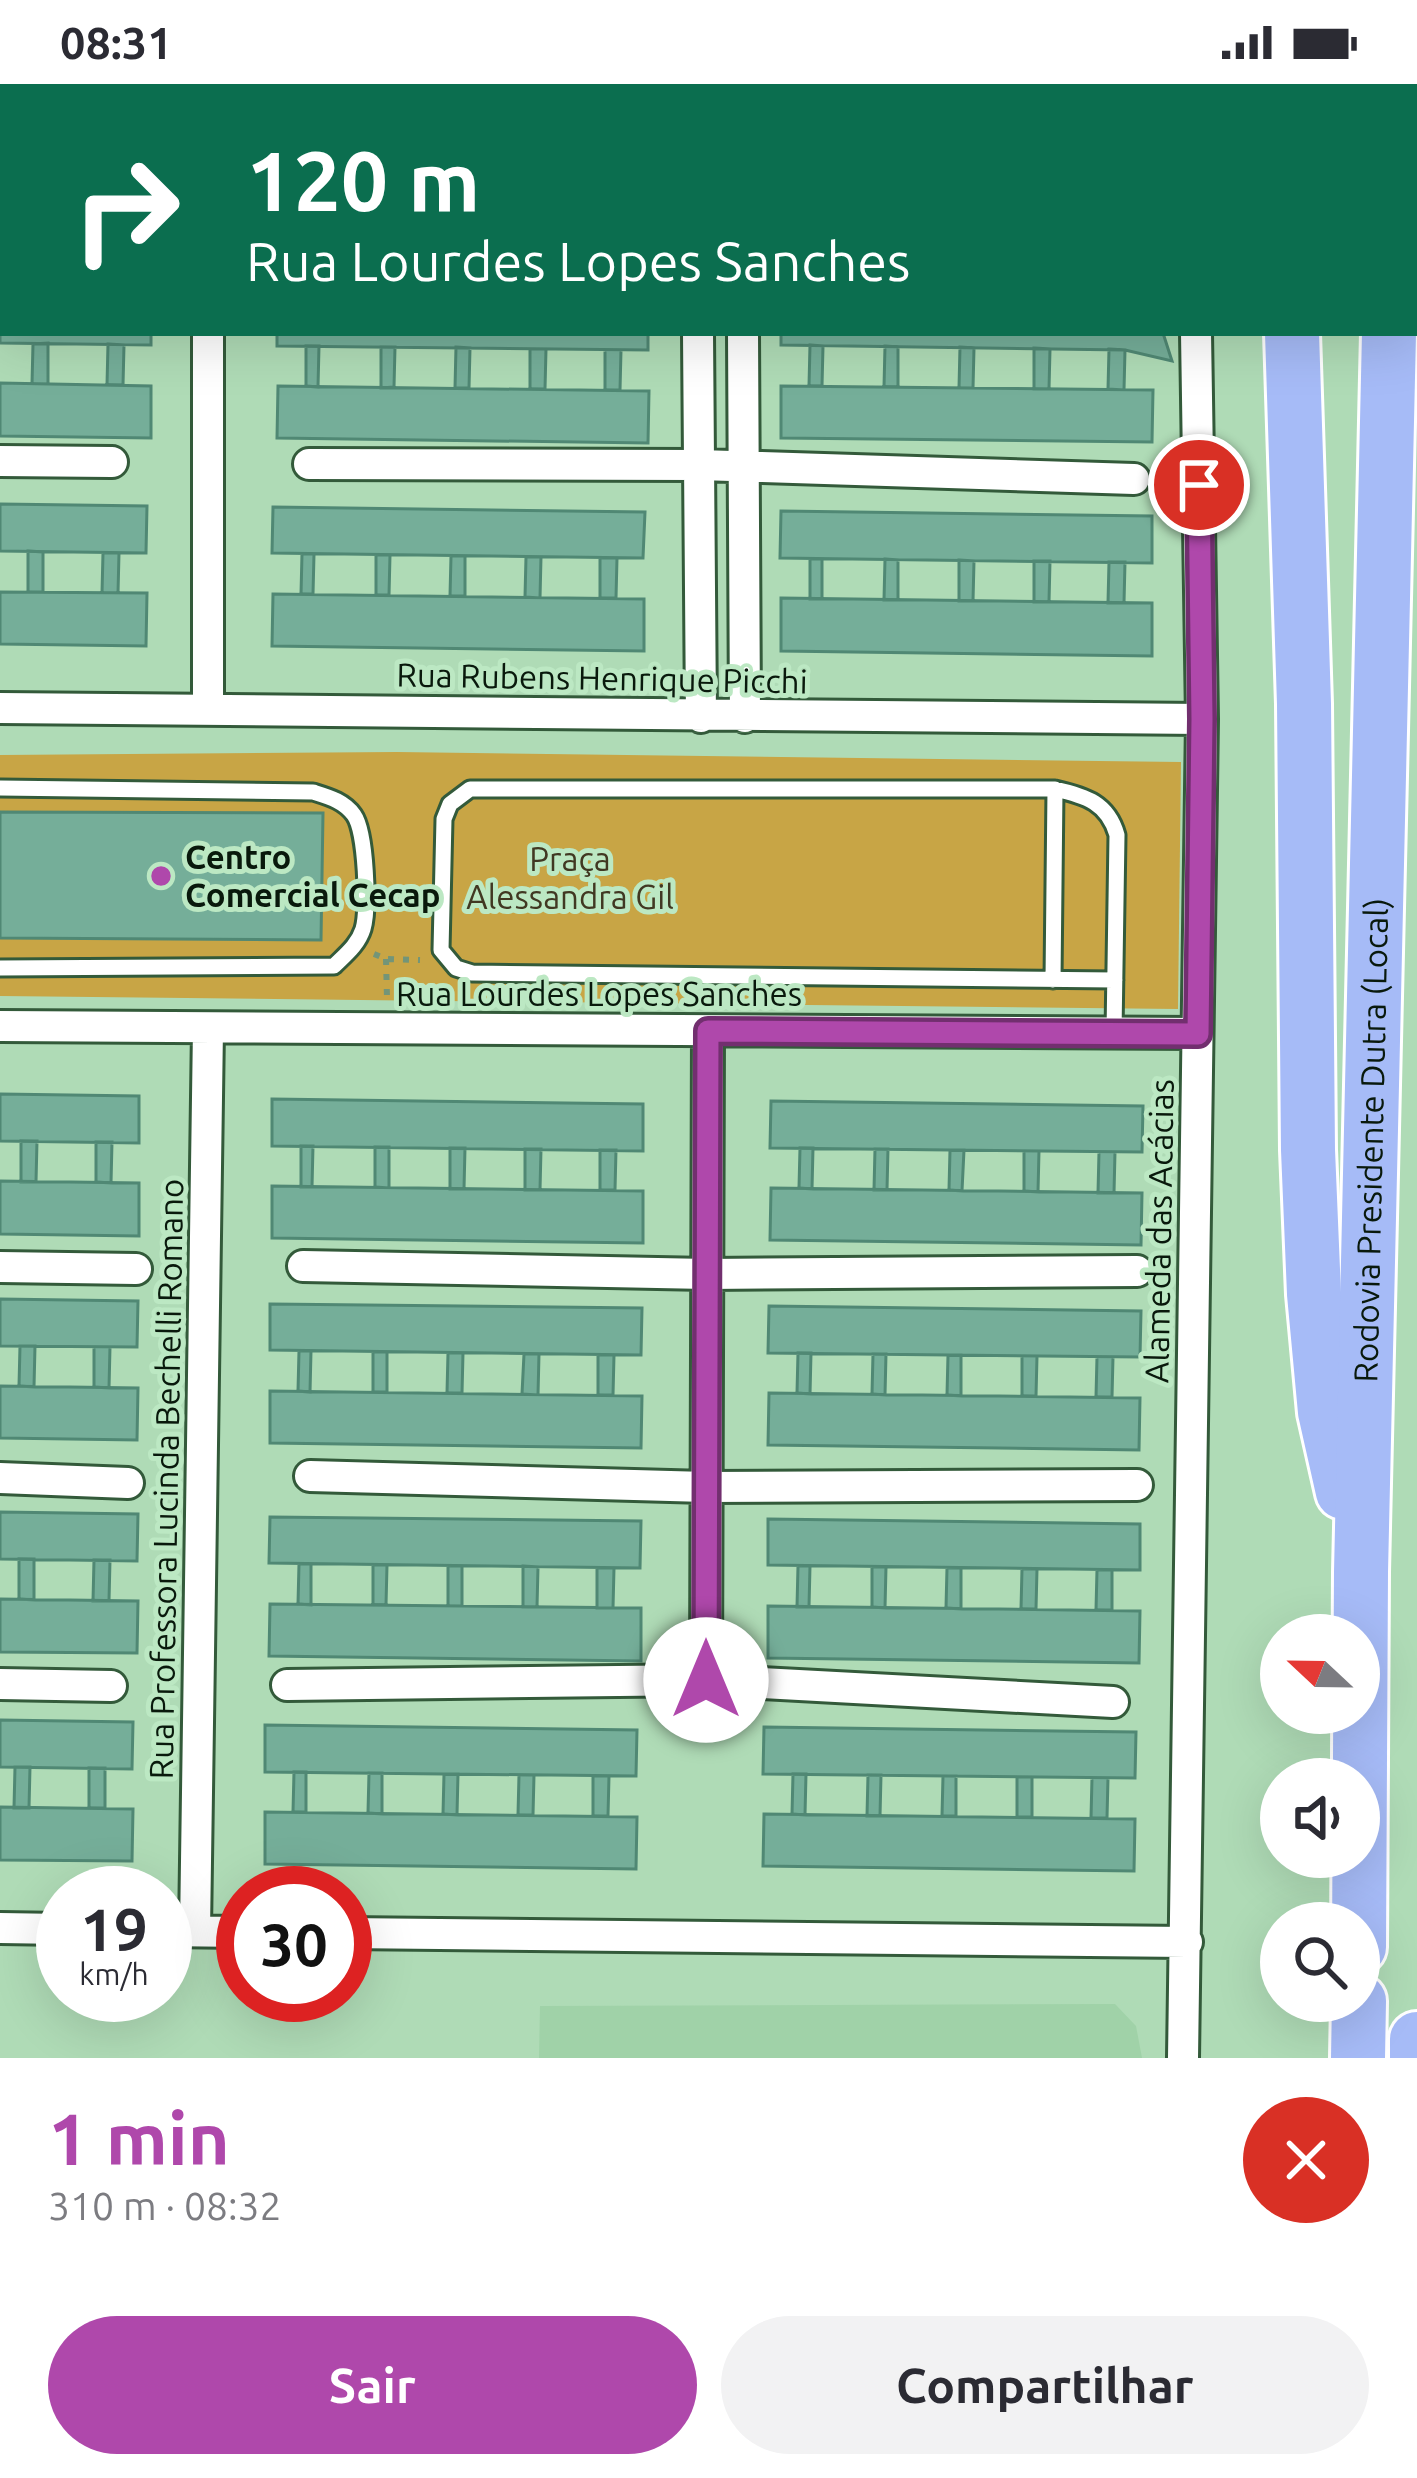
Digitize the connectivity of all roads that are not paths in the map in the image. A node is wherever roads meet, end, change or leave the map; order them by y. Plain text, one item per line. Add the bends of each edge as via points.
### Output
1 (208, 336) edge
2 (698, 336) edge
3 (742, 336) edge
4 (1196, 336) edge
5 (1292, 336) edge
6 (1389, 336) edge
7 (0, 461) edge
8 (112, 462) dead end
9 (309, 464) dead end
10 (698, 465) junction
11 (745, 466) junction
12 (1134, 478) dead end
13 (0, 708) edge
14 (208, 710) junction
15 (700, 717) junction
16 (745, 717) junction
17 (1202, 719) junction
18 (0, 788) edge
19 (1055, 789) junction
20 (0, 968) edge
21 (1052, 980) junction
22 (1115, 980) junction
23 (0, 1026) edge
24 (208, 1028) junction
25 (708, 1031) junction
26 (1114, 1033) junction
27 (1198, 1034) junction
28 (303, 1266) dead end
29 (0, 1267) edge
30 (136, 1269) dead end
31 (1137, 1271) dead end
32 (707, 1274) junction
33 (310, 1476) dead end
34 (0, 1478) edge
35 (128, 1483) dead end
36 (1137, 1485) dead end
37 (706, 1487) junction
38 (1361, 1572) junction
39 (706, 1680) junction
40 (0, 1684) edge
41 (286, 1684) dead end
42 (111, 1686) dead end
43 (1113, 1702) dead end
44 (182, 1866) edge
45 (1359, 1902) edge
46 (0, 1928) edge
47 (36, 1929) edge
48 (372, 1933) edge
49 (1187, 1942) junction
50 (1359, 2022) edge
51 (1417, 2039) edge
52 (1183, 2058) edge
53 (1358, 2058) edge
54 (1417, 2058) edge

1 - 14 street
2 - 10 street
3 - 11 street
4 - 17 street, Alameda das Acácias
5 - 38 highway via 1314,1294 1325,1412
6 - 38 highway, Rodovia Presidente Dutra (Local)
7 - 8 street
9 - 10 street
10 - 11 street
10 - 15 street
11 - 12 street
11 - 16 street
13 - 14 street, Rua Rubens Henrique Picchi
14 - 15 street, Rua Rubens Henrique Picchi
15 - 16 street, Rua Rubens Henrique Picchi
16 - 17 street, Rua Rubens Henrique Picchi
17 - 27 street, Alameda das Acácias
18 - 20 lane via 313,792 339,801 363,838 364,926 334,966
19 - 21 lane
19 - 21 lane via 470,789 444,819 441,950 472,973
19 - 22 lane via 1099,803 1112,818
21 - 22 lane
22 - 26 lane
23 - 24 street, Rua Lourdes Lopes Sanches
24 - 25 street, Rua Lourdes Lopes Sanches
24 - 44 street, Rua Professora Lucinda Bechelli Romano
25 - 26 street, Rua Lourdes Lopes Sanches
25 - 32 street
26 - 27 street, Rua Lourdes Lopes Sanches
27 - 49 street, Alameda das Acácias
28 - 32 street
29 - 30 street
31 - 32 street
32 - 37 street
33 - 37 street
34 - 35 street
36 - 37 street
37 - 39 street
38 - 45 highway, Rodovia Presidente Dutra (Local)
39 - 41 street
39 - 43 street
40 - 42 street
46 - 47 street
48 - 49 street
49 - 52 street, Alameda das Acácias
50 - 53 highway
51 - 54 highway

